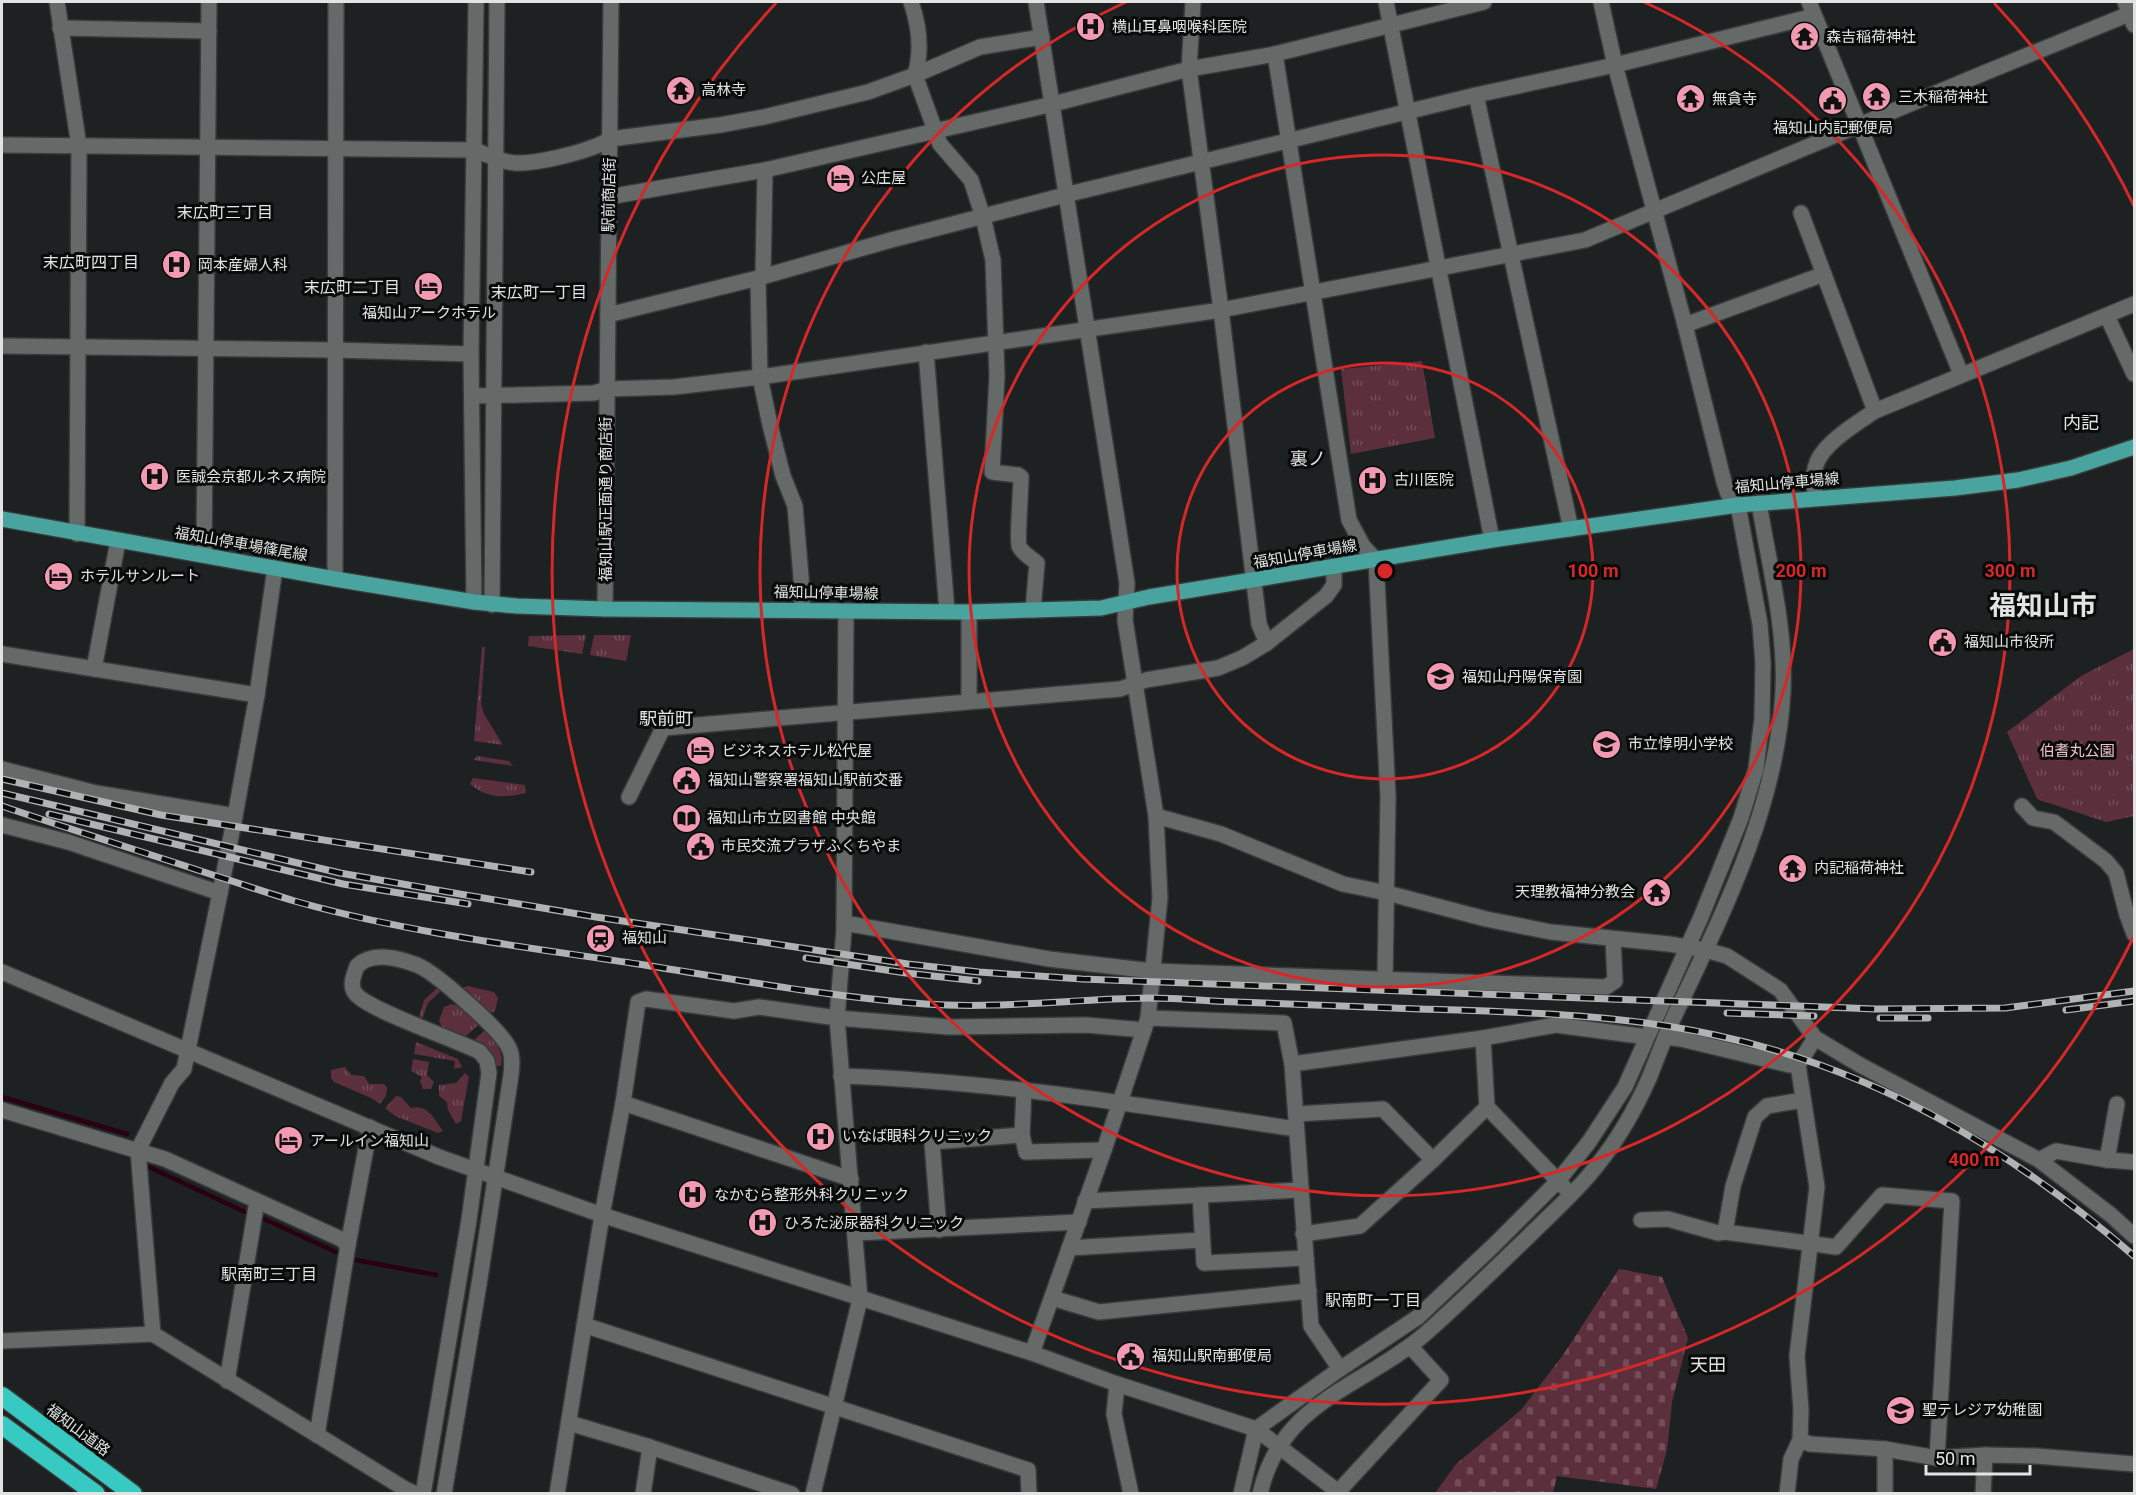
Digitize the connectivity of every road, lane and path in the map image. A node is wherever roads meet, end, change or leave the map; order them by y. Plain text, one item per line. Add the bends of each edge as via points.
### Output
1 (57, 2) edge
2 (209, 2) edge
3 (336, 2) edge
4 (476, 2) edge
5 (497, 2) edge
6 (611, 2) edge
7 (911, 2) edge
8 (1036, 2) edge
9 (1193, 2) edge
10 (1386, 2) edge
11 (1485, 2) edge
12 (1601, 2) edge
13 (1812, 9) edge
14 (2131, 13) edge
15 (1390, 24) junction
16 (60, 28) junction
17 (209, 31) junction
18 (1042, 37) junction
19 (1275, 54) junction
20 (1616, 65) junction
21 (1189, 69) junction
22 (915, 75) junction
23 (1476, 95) junction
24 (1053, 104) junction
25 (1408, 112) junction
26 (1861, 124) junction
27 (934, 131) junction
28 (610, 139) junction
29 (1288, 141) junction
30 (2, 145) edge
31 (79, 146) junction
32 (208, 148) junction
33 (336, 150) junction
34 (475, 150) junction
35 (496, 159) junction
36 (1201, 162) junction
37 (765, 170) junction
38 (1065, 195) junction
39 (608, 196) junction
40 (1655, 211) junction
41 (1801, 213) dead end
42 (983, 217) junction
43 (1510, 255) junction
44 (1439, 269) junction
45 (1824, 274) junction
46 (760, 277) junction
47 (1314, 293) junction
48 (2134, 304) edge
49 (1221, 310) junction
50 (608, 315) junction
51 (2107, 316) junction
52 (1685, 325) junction
53 (1088, 328) junction
54 (996, 341) junction
55 (2, 346) edge
56 (78, 347) junction
57 (206, 348) junction
58 (334, 350) junction
59 (926, 352) junction
60 (471, 354) junction
61 (1961, 374) junction
62 (2134, 374) edge
63 (760, 377) junction
64 (607, 389) junction
65 (473, 396) junction
66 (494, 397) junction
67 (1875, 411) junction
68 (2134, 447) edge
69 (1815, 498) junction
70 (1759, 503) junction
71 (1738, 505) junction
72 (2, 519) edge
73 (1571, 529) junction
74 (77, 534) junction
75 (1492, 540) junction
76 (118, 541) junction
77 (204, 555) junction
78 (1376, 560) junction
79 (275, 568) junction
80 (1334, 568) junction
81 (335, 579) junction
82 (1255, 581) junction
83 (474, 602) junction
84 (1125, 603) junction
85 (492, 604) junction
86 (605, 609) junction
87 (802, 610) junction
88 (1033, 610) junction
89 (948, 611) junction
90 (846, 612) junction
91 (969, 612) junction
92 (1267, 643) junction
93 (2, 654) edge
94 (94, 669) junction
95 (1135, 685) junction
96 (257, 695) junction
97 (969, 701) junction
98 (846, 712) junction
99 (2, 769) edge
100 (629, 797) dead end
101 (2022, 806) dead end
102 (235, 816) junction
103 (1156, 816) junction
104 (2, 825) edge
105 (220, 893) junction
106 (1387, 893) junction
107 (844, 923) junction
108 (2134, 934) edge
109 (1613, 939) junction
110 (1688, 946) junction
111 (1705, 950) junction
112 (1152, 971) junction
113 (2, 972) edge
114 (1385, 980) junction
115 (837, 1018) junction
116 (1146, 1024) junction
117 (1647, 1037) junction
118 (1483, 1038) junction
119 (1665, 1038) junction
120 (1815, 1038) junction
121 (189, 1050) junction
122 (1292, 1064) junction
123 (1798, 1065) junction
124 (841, 1077) junction
125 (1024, 1090) junction
126 (1803, 1100) junction
127 (1119, 1102) junction
128 (623, 1103) junction
129 (2117, 1104) dead end
130 (1487, 1107) junction
131 (2, 1110) edge
132 (1296, 1114) junction
133 (370, 1127) junction
134 (1296, 1130) junction
135 (1022, 1135) junction
136 (138, 1150) junction
137 (1104, 1150) junction
138 (1433, 1160) junction
139 (2039, 1160) junction
140 (2107, 1160) junction
141 (2134, 1162) edge
142 (475, 1170) junction
143 (495, 1178) junction
144 (851, 1179) junction
145 (1558, 1181) junction
146 (1300, 1190) junction
147 (1571, 1193) junction
148 (1200, 1195) junction
149 (257, 1201) junction
150 (1085, 1202) junction
151 (602, 1215) junction
152 (1641, 1220) dead end
153 (1079, 1222) junction
154 (939, 1230) junction
155 (1725, 1232) junction
156 (856, 1233) junction
157 (1303, 1234) junction
158 (2134, 1236) edge
159 (1202, 1239) junction
160 (1811, 1244) junction
161 (348, 1245) junction
162 (1069, 1248) junction
163 (1306, 1258) junction
164 (1309, 1291) junction
165 (1052, 1298) junction
166 (860, 1299) junction
167 (584, 1325) junction
168 (153, 1334) junction
169 (2, 1341) edge
170 (1410, 1346) junction
171 (1032, 1353) junction
172 (1340, 1369) junction
173 (227, 1381) junction
174 (1117, 1384) junction
175 (2, 1396) edge
176 (834, 1407) junction
177 (569, 1423) junction
178 (2, 1425) edge
179 (1256, 1429) junction
180 (317, 1435) junction
181 (1800, 1440) junction
182 (1277, 1446) junction
183 (650, 1447) junction
184 (1885, 1449) junction
185 (1985, 1455) junction
186 (1937, 1458) junction
187 (2134, 1464) edge
188 (1337, 1492) edge
189 (96, 1494) edge
190 (133, 1494) edge
191 (416, 1494) edge
192 (423, 1494) edge
193 (444, 1494) edge
194 (557, 1494) edge
195 (643, 1494) edge
196 (792, 1494) edge
197 (813, 1494) edge
198 (1029, 1494) edge
199 (1131, 1494) edge
200 (1241, 1494) edge
201 (1260, 1494) edge
202 (1787, 1494) edge
203 (1885, 1494) edge
204 (1983, 1494) edge

1 - 16 street
2 - 17 street
3 - 33 street
4 - 34 street
5 - 35 street
6 - 28 street, 駅前商店街
7 - 22 street via 920,42
8 - 18 street
9 - 21 street
10 - 15 street
11 - 15 street
12 - 20 street
13 - 20 street
13 - 26 street
14 - 26 street
15 - 19 street
15 - 25 street
16 - 17 street
16 - 31 street
17 - 32 street
18 - 22 street via 980,47
18 - 24 street
19 - 21 street
19 - 29 street
20 - 23 street
20 - 40 street
21 - 24 street
21 - 36 street
22 - 27 street
22 - 28 street via 868,92 764,117
23 - 25 street
23 - 43 street
24 - 27 street
24 - 38 street
25 - 29 street
25 - 44 street
26 - 40 street
26 - 61 street
27 - 37 street
27 - 42 street via 940,144 971,180
28 - 35 street via 564,156 516,163
28 - 39 street, 駅前商店街
29 - 36 street
29 - 47 street
30 - 31 street
31 - 32 street
31 - 56 street
32 - 33 street
32 - 57 street
33 - 34 street
33 - 58 street
34 - 35 street
34 - 60 street
35 - 66 street
36 - 38 street
36 - 49 street
37 - 39 street
37 - 46 street
38 - 42 street
38 - 53 street
39 - 50 street, 駅前商店街
40 - 43 street via 1585,240
40 - 52 street
41 - 45 street
42 - 46 street
42 - 54 street via 993,260
43 - 44 street
43 - 73 street
44 - 47 street
44 - 75 street
45 - 52 street
45 - 67 street
46 - 50 street
46 - 63 street
47 - 49 street
47 - 78 street via 1349,520
48 - 51 street
49 - 53 street
49 - 82 street
50 - 64 street, 駅前商店街
51 - 61 street
51 - 62 street
52 - 71 street via 1726,489
53 - 54 street
53 - 84 street via 1126,582
54 - 59 street
54 - 88 street via 992,472 1021,477 1017,543 1037,563
55 - 56 street
56 - 57 street
56 - 74 street
57 - 58 street
57 - 77 street
58 - 60 street
58 - 81 street
59 - 63 street
59 - 89 street
60 - 65 street
61 - 67 street
63 - 64 street via 674,387
63 - 87 street via 783,476 795,506
64 - 66 street via 594,393
64 - 86 street, 福知山駅正面通り商店街
65 - 66 street
65 - 83 street
66 - 85 street
67 - 69 street via 1819,458 1815,467
68 - 69 main road, 福知山停車場線 via 2018,480
69 - 70 main road, 福知山停車場線
70 - 71 main road, 福知山停車場線
70 - 111 street via 1781,637 1783,691 1778,735 1761,814
71 - 73 main road, 福知山停車場線
71 - 110 street via 1760,624 1762,719 1755,769 1741,818
72 - 74 main road, 福知山停車場篠尾線
73 - 75 main road, 福知山停車場線
74 - 76 main road, 福知山停車場篠尾線
75 - 78 main road, 福知山停車場線
76 - 77 main road, 福知山停車場篠尾線
76 - 94 street
77 - 79 main road, 福知山停車場篠尾線
78 - 80 main road, 福知山停車場線
78 - 106 street via 1388,796
79 - 81 main road, 福知山停車場篠尾線
79 - 96 street
80 - 82 main road, 福知山停車場線
80 - 92 street via 1334,585 1326,596
81 - 83 main road, 福知山停車場篠尾線
82 - 84 main road, 福知山停車場線
82 - 92 street via 1259,624
83 - 85 main road, 福知山停車場線
84 - 88 main road, 福知山停車場線 via 1101,608
84 - 95 street
85 - 86 main road, 福知山停車場線
86 - 87 main road, 福知山停車場線
87 - 90 main road, 福知山停車場線
88 - 91 main road, 福知山停車場線
89 - 90 main road, 福知山停車場線
89 - 91 main road, 福知山停車場線
90 - 98 street
91 - 97 street
92 - 95 street via 1218,668
93 - 94 street
94 - 96 street
95 - 97 street
95 - 103 street
96 - 102 street
97 - 98 street
98 - 100 street via 661,726
98 - 107 street
99 - 102 street via 96,793
101 - 108 street via 2033,818 2054,822 2106,861 2116,873
102 - 105 street
103 - 106 street via 1221,834 1343,884
103 - 112 street via 1160,898
104 - 105 street via 68,842
105 - 121 street
106 - 109 street via 1551,932
106 - 114 street
107 - 112 street via 1049,959
107 - 115 street
109 - 110 street
109 - 114 street via 1615,981 1606,987
110 - 111 street
110 - 117 street
111 - 119 street
111 - 120 street via 1727,957 1780,990
112 - 114 street
112 - 116 street
113 - 121 street
115 - 116 street via 949,1027
115 - 124 street
115 - 128 street via 759,1007 734,1011 646,999 638,1002
116 - 122 street via 1284,1023
116 - 127 street
117 - 118 street via 1556,1025
117 - 145 street via 1625,1087
118 - 122 street
118 - 130 street
119 - 123 street
119 - 147 street via 1628,1119 1595,1168
120 - 123 street
120 - 139 street
121 - 133 street
121 - 136 street via 184,1069 172,1083
122 - 132 street
123 - 126 street
124 - 125 street via 912,1078
124 - 144 street
125 - 127 street
125 - 135 street
126 - 155 street via 1767,1106 1755,1117 1733,1186
126 - 160 street via 1817,1187
127 - 134 street
127 - 137 street
128 - 144 street
128 - 151 street
129 - 140 street
130 - 138 street
130 - 145 street
131 - 136 street
132 - 134 street
132 - 138 street via 1383,1109
133 - 142 street
133 - 161 street
134 - 146 street
135 - 137 street via 1026,1152
135 - 154 street via 932,1142
136 - 149 street
136 - 168 street
137 - 150 street
138 - 157 street via 1360,1226
139 - 140 street via 2056,1151
139 - 158 street
140 - 141 street
142 - 143 street
142 - 143 street via 489,1073 487,1061 480,1052 386,1013 356,995 353,977 362,961 383,957 419,966 488,1022 507,1043 512,1064
142 - 192 street
143 - 151 street
143 - 193 street
144 - 156 street
145 - 147 street
145 - 172 street via 1418,1317
146 - 148 street
146 - 157 street
147 - 170 street via 1463,1300
148 - 150 street
148 - 159 street
149 - 161 street
149 - 173 street
150 - 153 street
151 - 166 street
151 - 167 street
152 - 155 street via 1668,1219
153 - 154 street
153 - 162 street
154 - 156 street
155 - 160 street
156 - 166 street
157 - 163 street
159 - 162 street
159 - 163 street via 1204,1263
160 - 181 street via 1797,1356
160 - 186 street via 1836,1247 1881,1195 1952,1201
161 - 180 street
162 - 165 street
163 - 164 street
164 - 165 street via 1099,1312
164 - 172 street via 1311,1326
165 - 171 street
166 - 171 street
166 - 176 street
167 - 176 street
167 - 177 street
168 - 169 street
168 - 173 street
170 - 182 street via 1323,1400
170 - 188 street via 1441,1380
171 - 174 street
172 - 179 street
173 - 180 street
174 - 179 street
174 - 199 street via 1114,1414
175 - 190 highway, 福知山道路
176 - 197 street
176 - 198 street via 1028,1470
177 - 183 street
177 - 194 street
178 - 189 highway
179 - 182 street
179 - 200 street
180 - 191 street
181 - 184 street
181 - 202 street via 1791,1459
182 - 188 street
182 - 201 street
183 - 195 street
183 - 196 street
184 - 186 street
184 - 203 street
185 - 186 street
185 - 187 street
185 - 204 street

